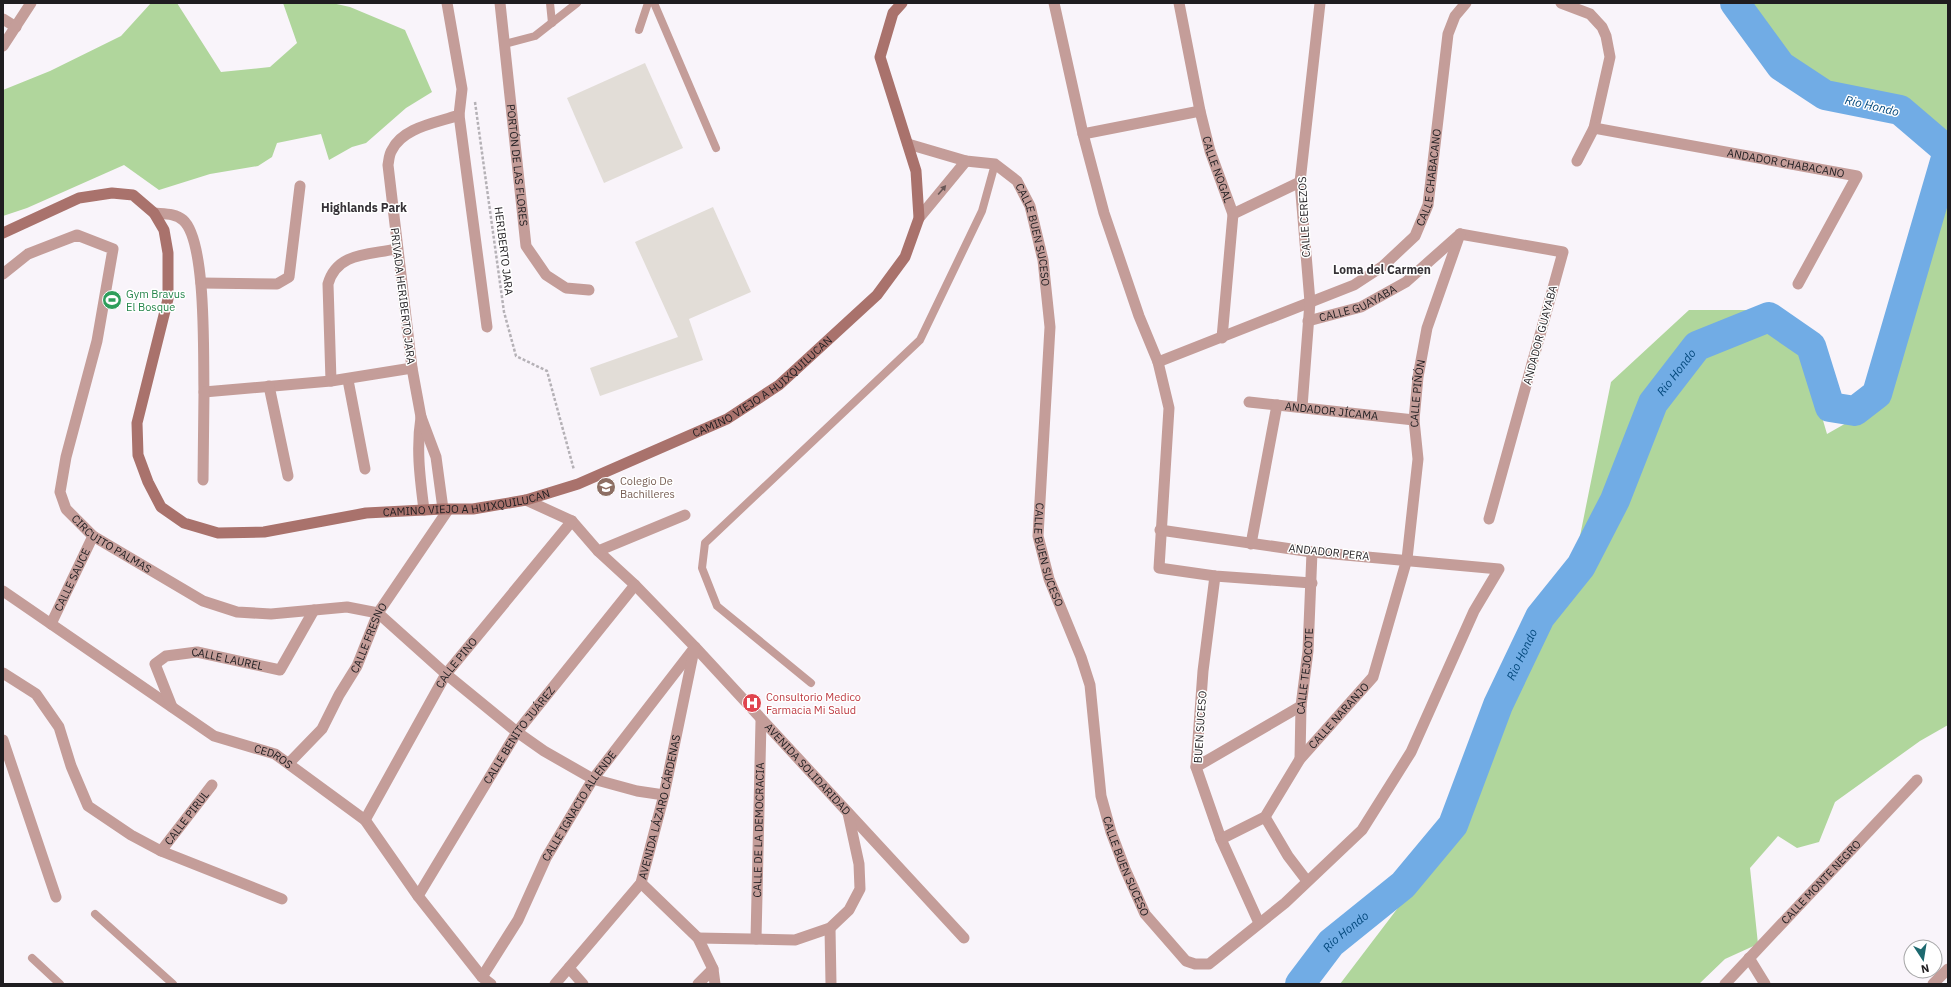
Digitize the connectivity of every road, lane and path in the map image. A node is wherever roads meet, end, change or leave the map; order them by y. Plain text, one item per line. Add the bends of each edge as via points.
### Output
1 (31, 3) edge
2 (447, 3) edge
3 (500, 3) edge
4 (550, 3) edge
5 (577, 3) edge
6 (648, 3) edge
7 (654, 3) edge
8 (902, 3) edge
9 (1054, 3) edge
10 (1179, 3) edge
11 (1320, 3) edge
12 (1466, 3) edge
13 (1561, 3) edge
14 (3, 19) edge
15 (552, 23) junction
16 (16, 27) junction
17 (639, 30) dead end
18 (505, 44) junction
19 (3, 46) edge
20 (474, 96) dead end
21 (1200, 111) junction
22 (459, 115) junction
23 (1594, 128) junction
24 (1083, 134) junction
25 (908, 144) junction
26 (716, 148) dead end
27 (1577, 161) dead end
28 (966, 162) junction
29 (995, 164) junction
30 (1300, 182) junction
31 (300, 186) dead end
32 (154, 213) junction
33 (1233, 214) junction
34 (919, 218) junction
35 (3, 233) edge
36 (1460, 234) junction
37 (396, 249) junction
38 (3, 274) edge
39 (201, 283) junction
40 (1798, 284) dead end
41 (589, 290) dead end
42 (1310, 302) junction
43 (1308, 321) junction
44 (487, 327) dead end
45 (1222, 338) junction
46 (1158, 362) junction
47 (412, 368) junction
48 (348, 380) junction
49 (331, 381) junction
50 (269, 386) junction
51 (204, 392) junction
52 (1250, 402) dead end
53 (1277, 405) junction
54 (1302, 407) junction
55 (420, 417) junction
56 (1414, 420) junction
57 (365, 470) dead end
58 (288, 476) dead end
59 (204, 480) dead end
60 (578, 484) junction
61 (526, 500) junction
62 (445, 509) junction
63 (424, 510) junction
64 (685, 515) dead end
65 (1489, 519) dead end
66 (572, 521) junction
67 (1160, 530) junction
68 (93, 536) junction
69 (1251, 544) junction
70 (598, 551) junction
71 (1312, 552) junction
72 (1407, 559) junction
73 (1215, 576) junction
74 (1312, 583) junction
75 (635, 585) junction
76 (3, 591) edge
77 (314, 610) junction
78 (378, 613) junction
79 (51, 624) junction
80 (695, 647) junction
81 (3, 673) edge
82 (446, 674) junction
83 (811, 683) dead end
84 (1301, 706) junction
85 (172, 708) junction
86 (761, 721) junction
87 (517, 732) junction
88 (3, 740) edge
89 (1300, 759) junction
90 (289, 763) junction
91 (1196, 768) junction
92 (593, 779) junction
93 (1917, 780) dead end
94 (212, 785) dead end
95 (664, 795) junction
96 (848, 812) junction
97 (1265, 817) junction
98 (365, 820) junction
99 (1221, 839) junction
100 (161, 851) junction
101 (1307, 881) junction
102 (641, 884) junction
103 (418, 896) junction
104 (56, 897) dead end
105 (282, 899) dead end
106 (95, 914) dead end
107 (1259, 923) junction
108 (830, 928) junction
109 (698, 938) junction
110 (964, 938) dead end
111 (756, 939) junction
112 (32, 958) dead end
113 (1749, 958) junction
114 (569, 968) junction
115 (713, 968) junction
116 (1948, 969) edge
117 (486, 981) edge
118 (60, 984) edge
119 (173, 984) edge
120 (555, 984) edge
121 (583, 984) edge
122 (698, 984) edge
123 (715, 984) edge
124 (831, 984) edge
125 (1725, 984) edge
126 (1765, 984) edge
127 (1933, 984) edge

1 - 16 street
2 - 22 street via 462,89
3 - 18 street, PORTÓN DE LAS FLORES
4 - 15 lane
5 - 15 lane
6 - 17 lane
7 - 26 lane
8 - 25 main road, CAMINO VIEJO A HUIXQUILUCAN via 893,13 880,57
9 - 24 street
10 - 21 street, CALLE NOGAL
11 - 30 street, CALLE CEREZOS
12 - 42 street, CALLE CHABACANO via 1455,16 1448,34 1428,205 1415,236 1383,266 1354,285
13 - 23 street via 1590,14 1602,27 1606,36 1610,58
14 - 16 street
15 - 18 lane via 535,36
16 - 19 street
18 - 41 street, PORTÓN DE LAS FLORES via 526,246 546,275 566,288
20 - 60 path, HERIBERTO JARA via 504,312 516,356 547,371
21 - 24 street
21 - 33 street, CALLE NOGAL via 1210,150
22 - 37 street, PRIVADA HERIBERTO JARA via 401,137 391,150 388,165
22 - 44 street
23 - 27 street
23 - 40 street, ANDADOR CHABACANO via 1857,176
24 - 46 street via 1104,213 1139,316
25 - 28 street
25 - 34 main road, CAMINO VIEJO A HUIXQUILUCAN via 916,171
28 - 29 street
34 -> 28 street
29 - 83 lane via 982,212 920,340 705,543 702,568 717,606
29 - 107 street, CALLE BUEN SUCESO via 1017,181 1030,206 1043,260 1050,327 1038,536 1049,579 1090,685 1101,796 1111,832 1145,914 1186,962 1209,964
30 - 33 street
30 - 42 street, CALLE CEREZOS
31 - 39 street via 289,277 277,284
32 - 35 main road, CAMINO VIEJO A HUIXQUILUCAN via 133,196 112,193 79,198
32 - 39 street via 175,215 184,221 196,248
32 - 63 main road, CAMINO VIEJO A HUIXQUILUCAN via 164,230 168,253 168,299 137,423 138,455 161,507 184,523 218,533 264,532 366,513
33 - 45 street, CALLE NOGAL
34 - 60 main road, CAMINO VIEJO A HUIXQUILUCAN via 905,257 877,295 779,385 727,419
36 - 43 street, CALLE GUAYABA via 1406,282 1361,307
36 - 56 street, CALLE PIÑÓN via 1427,328 1418,377
36 - 65 street, ANDADOR GUAYABA via 1563,252
37 - 47 street, PRIVADA HERIBERTO JARA
37 - 49 street via 346,259 331,274 328,284
38 - 68 street, CIRCUITO PALMAS via 28,254 77,234 113,249 97,341 66,457 60,492 66,509
39 - 51 street
42 - 43 street, CALLE CEREZOS
42 - 45 street, CALLE CHABACANO
43 - 54 street, CALLE CEREZOS
45 - 46 street, CALLE CHABACANO
46 - 67 street via 1169,408
47 - 48 street
47 - 55 street, PRIVADA HERIBERTO JARA
48 - 49 street
48 - 57 street
49 - 50 street
50 - 51 street
50 - 58 street
51 - 59 street
52 - 53 street, ANDADOR JÍCAMA
53 - 54 street, ANDADOR JÍCAMA
53 - 69 street
54 - 56 street, ANDADOR JÍCAMA
55 - 62 street, PRIVADA HERIBERTO JARA via 436,457
55 - 63 street, PRIVADA HERIBERTO JARA via 417,438
56 - 72 street, CALLE PIÑÓN via 1418,459
60 - 61 main road, CAMINO VIEJO A HUIXQUILUCAN
61 - 62 main road, CAMINO VIEJO A HUIXQUILUCAN via 473,509
61 - 66 street, AVENIDA SOLIDARIDAD
62 - 63 main road, CAMINO VIEJO A HUIXQUILUCAN
62 - 78 street, CALLE FRESNO
64 - 70 street
66 - 70 street, AVENIDA SOLIDARIDAD
66 - 82 street, CALLE PINO
67 - 69 street, ANDADOR PERA
67 - 73 street via 1159,568
68 - 77 street, CIRCUITO PALMAS via 203,601 237,612 271,614
68 - 79 street, CALLE SAUCE
69 - 71 street, ANDADOR PERA
70 - 75 street, AVENIDA SOLIDARIDAD
71 - 72 street, ANDADOR PERA
71 - 74 street, CALLE TEJOCOTE
72 - 89 street, CALLE NARANJO via 1373,677
72 - 101 street, ANDADOR PERA via 1499,569 1474,611 1411,752 1362,830
73 - 74 street
73 - 91 street, BUEN SUCESO via 1203,671
74 - 84 street, CALLE TEJOCOTE via 1308,651
75 - 80 street, AVENIDA SOLIDARIDAD
75 - 87 street, CALLE BENITO JUÁREZ
76 - 79 street, CEDROS
77 - 78 street, CIRCUITO PALMAS via 347,607
77 - 85 street, CALLE LAUREL via 280,670 197,652 166,656 155,664
78 - 82 street
78 - 90 street, CALLE FRESNO via 357,666 322,729
79 - 85 street, CEDROS
80 - 86 street, AVENIDA SOLIDARIDAD
80 - 92 street, CALLE IGNACIO ALLENDE
80 - 95 street, AVENIDA LÁZARO CÁRDENAS
81 - 100 street via 36,694 59,727 71,766 88,806 131,835
82 - 87 street
82 - 98 street, CALLE PINO
84 - 89 street, CALLE TEJOCOTE
84 - 91 street
85 - 90 street, CEDROS via 214,736 276,754
86 - 96 street, AVENIDA SOLIDARIDAD
86 - 111 street, CALLE DE LA DEMOCRACIA
87 - 92 street
87 - 103 street, CALLE BENITO JUÁREZ
88 - 104 street
89 - 97 street, CALLE NARANJO
90 - 98 street, CEDROS
91 - 99 street, BUEN SUCESO
92 - 95 street via 637,791
92 - 117 street, CALLE IGNACIO ALLENDE via 546,858 518,920
93 - 113 street, CALLE MONTE NEGRO
94 - 100 street, CALLE PIRUL
95 - 102 street, AVENIDA LÁZARO CÁRDENAS
96 - 108 street, AVENIDA SOLIDARIDAD via 860,864 860,889 849,910
96 - 110 street
97 - 99 street
97 - 101 street via 1288,856
98 - 103 street, CEDROS
99 - 107 street, BUEN SUCESO
100 - 105 street
101 - 107 street
102 - 109 street
102 - 114 street, AVENIDA LÁZARO CÁRDENAS
103 - 117 street, CEDROS
106 - 119 lane
108 - 111 street, AVENIDA SOLIDARIDAD via 796,940
108 - 124 street
109 - 111 street, AVENIDA SOLIDARIDAD
109 - 115 street
112 - 118 lane
113 - 125 street, CALLE MONTE NEGRO
113 - 126 street
114 - 120 street, AVENIDA LÁZARO CÁRDENAS
114 - 121 street
115 - 122 street
115 - 123 street
116 - 127 street

